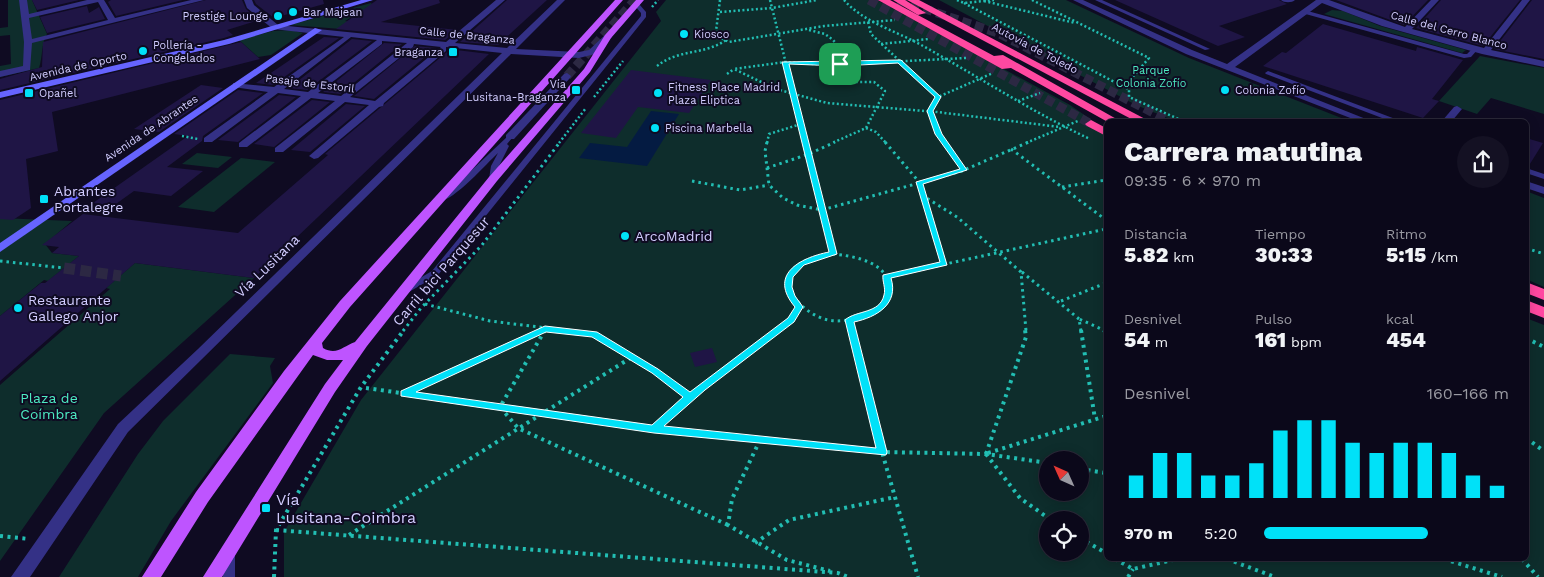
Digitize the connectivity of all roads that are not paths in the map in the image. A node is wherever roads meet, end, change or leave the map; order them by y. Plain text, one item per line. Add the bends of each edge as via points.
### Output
1 (23, 0) edge
2 (98, 0) edge
3 (200, 0) edge
4 (248, 0) edge
5 (369, 0) edge
6 (501, 0) edge
7 (561, 0) edge
8 (619, 0) edge
9 (883, 0) edge
10 (898, 0) edge
11 (912, 0) edge
12 (928, 0) edge
13 (1079, 0) edge
14 (1098, 0) edge
15 (1284, 0) edge
16 (1292, 0) edge
17 (1322, 0) edge
18 (1435, 0) edge
19 (1526, 0) edge
20 (638, 2) edge
21 (1304, 12) junction
22 (25, 17) junction
23 (113, 21) junction
24 (276, 27) junction
25 (318, 30) junction
26 (1406, 30) junction
27 (608, 37) junction
28 (347, 38) dead end
29 (28, 42) junction
30 (379, 42) dead end
31 (410, 46) dead end
32 (446, 46) junction
33 (1207, 49) dead end
34 (1475, 49) junction
35 (510, 51) junction
36 (1485, 52) junction
37 (568, 55) junction
38 (1544, 64) edge
39 (1227, 68) junction
40 (1268, 73) dead end
41 (0, 74) edge
42 (567, 76) tunnel mouth
43 (236, 85) junction
44 (275, 90) junction
45 (1057, 92) junction
46 (0, 95) edge
47 (310, 95) junction
48 (1090, 95) junction
49 (344, 99) junction
50 (379, 104) junction
51 (1457, 109) dead end
52 (1110, 119) edge
53 (1139, 119) edge
54 (1361, 119) edge
55 (1391, 119) edge
56 (1449, 119) edge
57 (1087, 122) tunnel mouth
58 (1104, 132) edge
59 (510, 137) junction
60 (208, 140) dead end
61 (243, 145) dead end
62 (279, 150) dead end
63 (314, 156) dead end
64 (1529, 171) edge
65 (1544, 177) edge
66 (493, 179) junction
67 (1529, 185) edge
68 (1544, 191) edge
69 (439, 201) junction
70 (0, 248) edge
71 (1529, 288) edge
72 (406, 290) junction
73 (1544, 295) edge
74 (1529, 306) edge
75 (1544, 314) edge
76 (315, 342) junction
77 (362, 344) junction
78 (229, 550) junction
79 (20, 577) edge
80 (151, 577) edge
81 (212, 577) edge
82 (229, 577) edge

1 - 22 street
2 - 22 street
2 - 23 street
3 - 23 street
4 - 24 street via 250,6
5 - 24 street, Avenida de Oporto
6 - 32 street
7 - 35 street, Vía Lusitana
8 - 37 main road
9 - 45 highway
10 - 45 highway, Autovía de Toledo
11 - 48 highway, Autovía de Toledo
12 - 48 highway via 1066,78
13 - 39 street
14 - 33 lane
15 - 16 lane
17 - 21 street
17 - 26 street, Calle del Cerro Blanco
18 - 26 street
19 - 36 street
20 - 27 main road
20 - 72 lane via 644,16 611,58 435,273
21 - 34 lane via 1464,56 1469,56
21 - 39 street
22 - 29 street
23 - 29 street
24 - 25 street, Avenida de Oporto
24 - 46 street, Avenida de Oporto
25 - 32 street, Calle de Braganza
25 - 43 street, Avenida de Abrantes
26 - 34 street, Calle del Cerro Blanco
27 - 37 street, Calle de Braganza via 588,54
27 - 66 main road via 587,70
28 - 44 street
29 - 41 street via 28,68
30 - 47 street
31 - 49 street
32 - 35 street, Calle de Braganza
32 - 50 street
34 - 36 street, Calle del Cerro Blanco
35 - 37 street, Calle de Braganza
35 - 79 street, Vía Lusitana via 123,428
36 - 38 street, Calle del Cerro Blanco
37 - 69 main road
39 - 54 street
40 - 55 lane
42 - 59 street
43 - 44 street, Pasaje de Estoril
43 - 70 street, Avenida de Abrantes
44 - 47 street, Pasaje de Estoril
44 - 60 street
45 - 52 highway, Autovía de Toledo
47 - 49 street, Pasaje de Estoril
47 - 61 street
48 - 53 highway, Autovía de Toledo
49 - 50 street, Pasaje de Estoril
49 - 62 street
50 - 63 street
51 - 56 street
57 - 58 highway
59 - 66 lane via 495,166
59 - 69 lane via 460,186
64 - 65 lane
66 - 72 main road
67 - 68 street
69 - 76 main road via 378,266
71 - 73 highway
72 - 77 main road
74 - 75 highway
76 - 77 main road via 317,351 333,357
76 - 80 main road via 202,497
77 - 78 main road via 330,388
78 - 81 main road
78 - 82 lane

